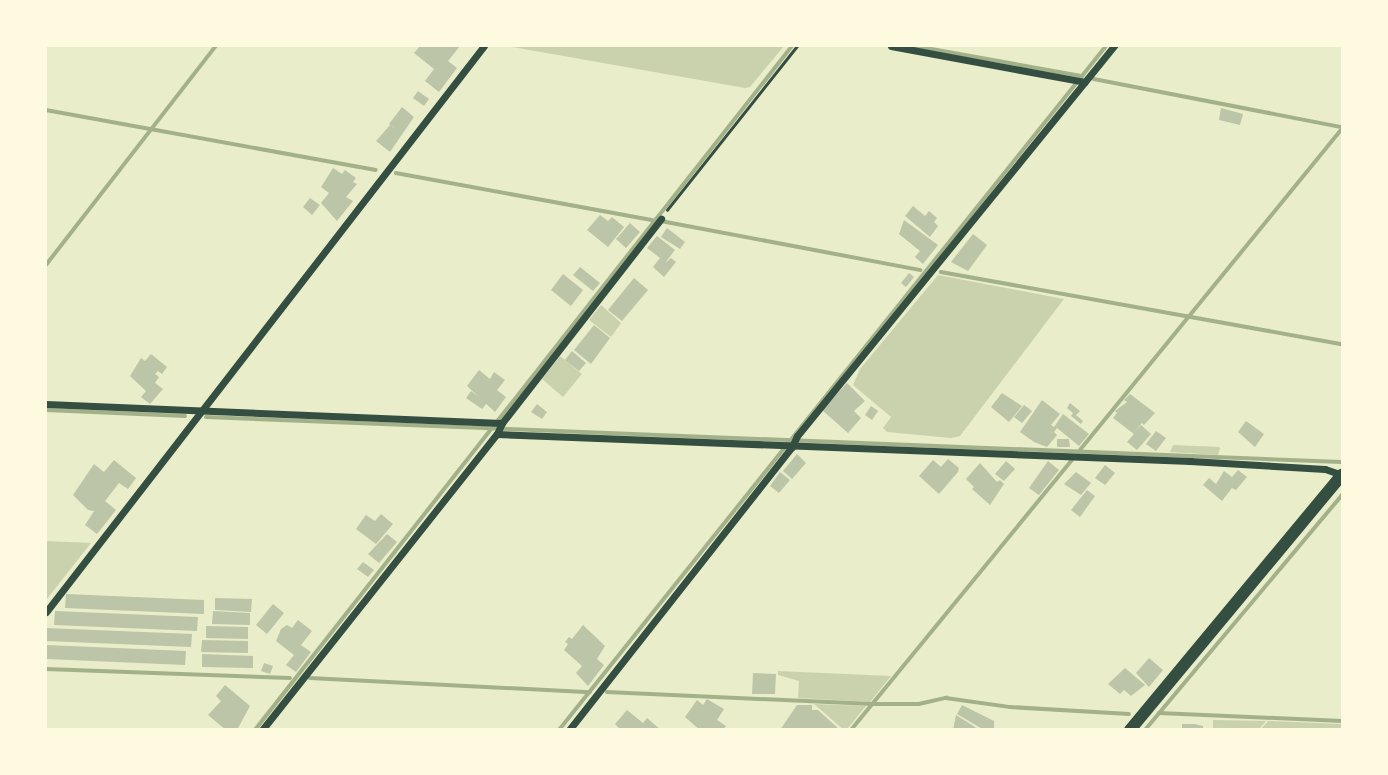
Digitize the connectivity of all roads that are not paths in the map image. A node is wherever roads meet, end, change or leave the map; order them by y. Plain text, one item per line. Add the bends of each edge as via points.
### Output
1 (484, 46) edge
2 (891, 46) edge
3 (1114, 46) edge
4 (1081, 81) junction
5 (659, 221) road end
6 (46, 404) edge
7 (203, 410) junction
8 (499, 427) junction
9 (790, 444) junction
10 (1342, 475) edge
11 (46, 612) edge
12 (262, 730) edge
13 (569, 730) edge
14 (1130, 730) edge

1 - 7 street
2 - 4 street
3 - 4 street
4 - 9 street
5 - 8 street
6 - 7 street
7 - 8 street
7 - 11 street
8 - 9 street
8 - 12 street
9 - 10 street via 1325,469
9 - 13 street
10 - 14 main road

